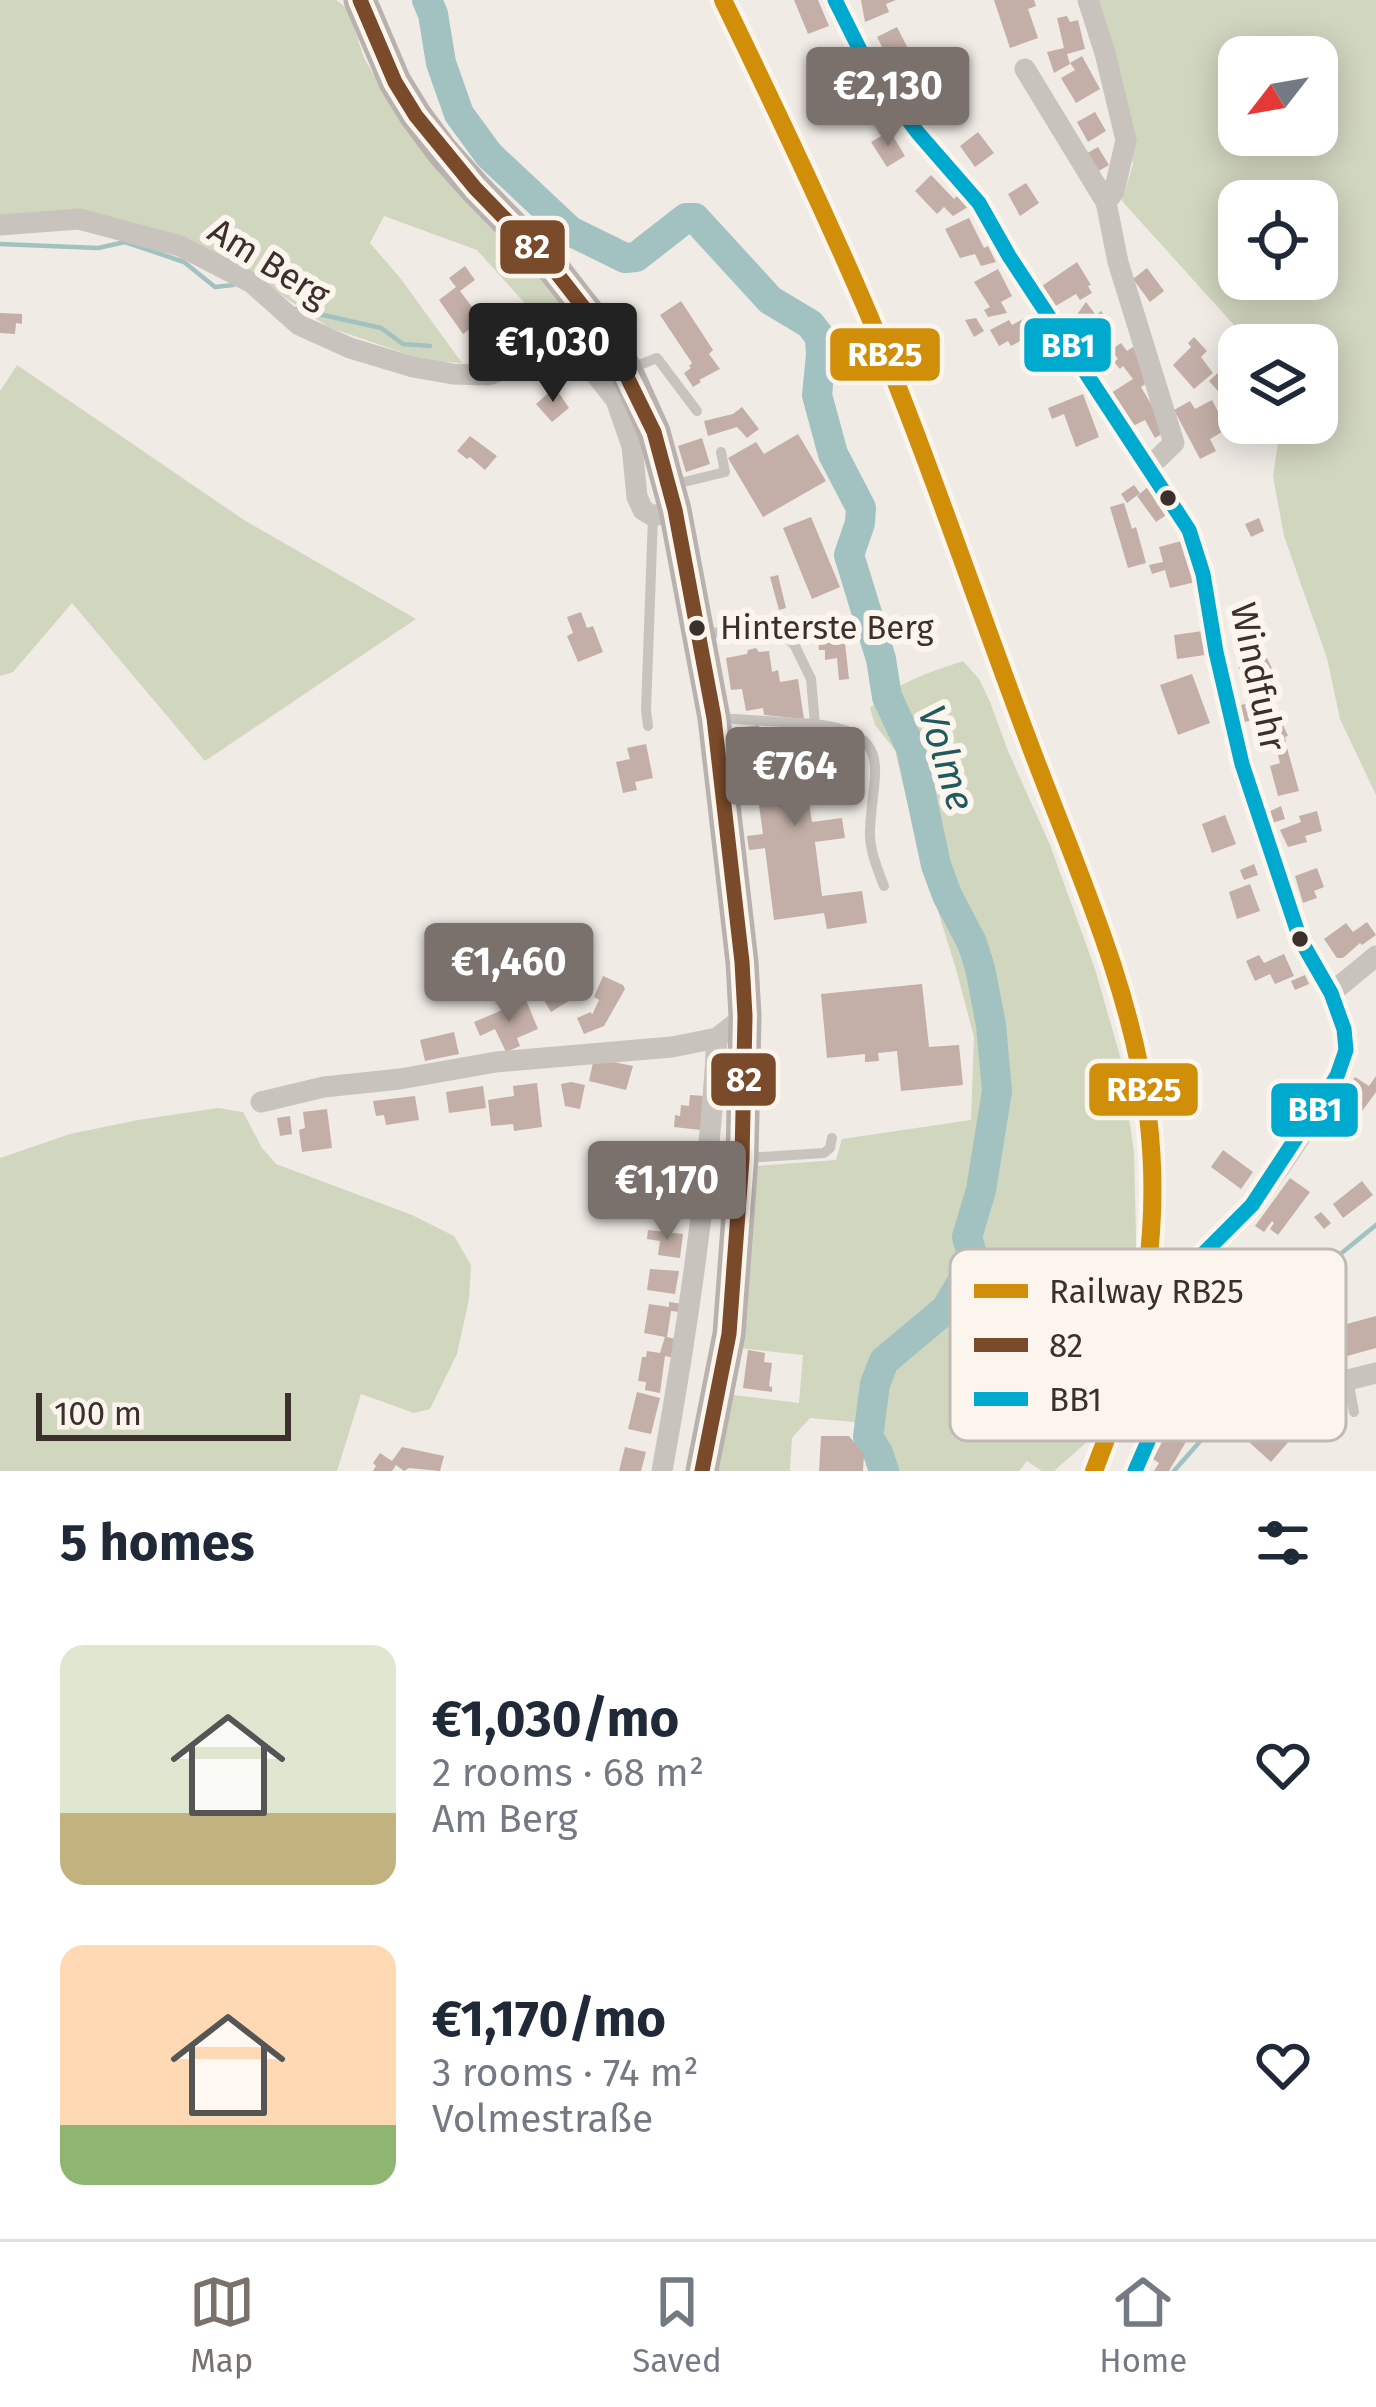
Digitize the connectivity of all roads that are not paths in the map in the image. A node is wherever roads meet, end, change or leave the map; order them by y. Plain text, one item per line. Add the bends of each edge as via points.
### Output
1 (835, 0) edge
2 (1088, 0) edge
3 (357, 3) edge
4 (1024, 69) dead end
5 (1106, 202) junction
6 (0, 225) edge
7 (626, 370) junction
8 (698, 411) dead end
9 (721, 452) dead end
10 (1148, 468) junction
11 (666, 504) junction
12 (699, 636) junction
13 (714, 718) junction
14 (814, 724) junction
15 (648, 725) dead end
16 (884, 886) dead end
17 (1376, 956) edge
18 (1331, 993) junction
19 (746, 1016) junction
20 (716, 1038) junction
21 (261, 1102) dead end
22 (832, 1138) dead end
23 (742, 1159) junction
24 (1208, 1249) edge
25 (1376, 1373) edge
26 (1348, 1380) joint
27 (1354, 1412) dead end
28 (1149, 1441) edge
29 (662, 1471) edge
30 (702, 1471) edge
31 (1136, 1471) edge

1 - 10 street, Windfuhr via 888,93 979,203
2 - 5 street via 1126,140
3 - 7 main road via 429,134 564,282
4 - 5 street
5 - 10 street via 1174,443
6 - 11 street, Am Berg via 79,219 181,247 252,284 299,325 413,368 488,375 550,351 577,356 616,400 643,510
7 - 8 lane via 658,358
7 - 11 main road via 654,432
9 - 11 lane via 725,472
10 - 18 street, Windfuhr via 1196,547 1242,764 1300,939
11 - 12 main road
11 - 15 lane
12 - 13 main road
12 - 14 lane via 765,623 782,632 811,679
13 - 14 lane
13 - 19 main road
14 - 16 lane via 855,735 876,760 870,833
17 - 18 street
18 - 24 street, Windfuhr via 1346,1050 1337,1076 1252,1205
19 - 20 street
19 - 23 main road
20 - 21 street via 496,1062
20 - 29 street via 702,1216
22 - 23 lane via 824,1153
23 - 30 main road via 729,1334
25 - 26 street
26 - 27 lane
28 - 31 street

